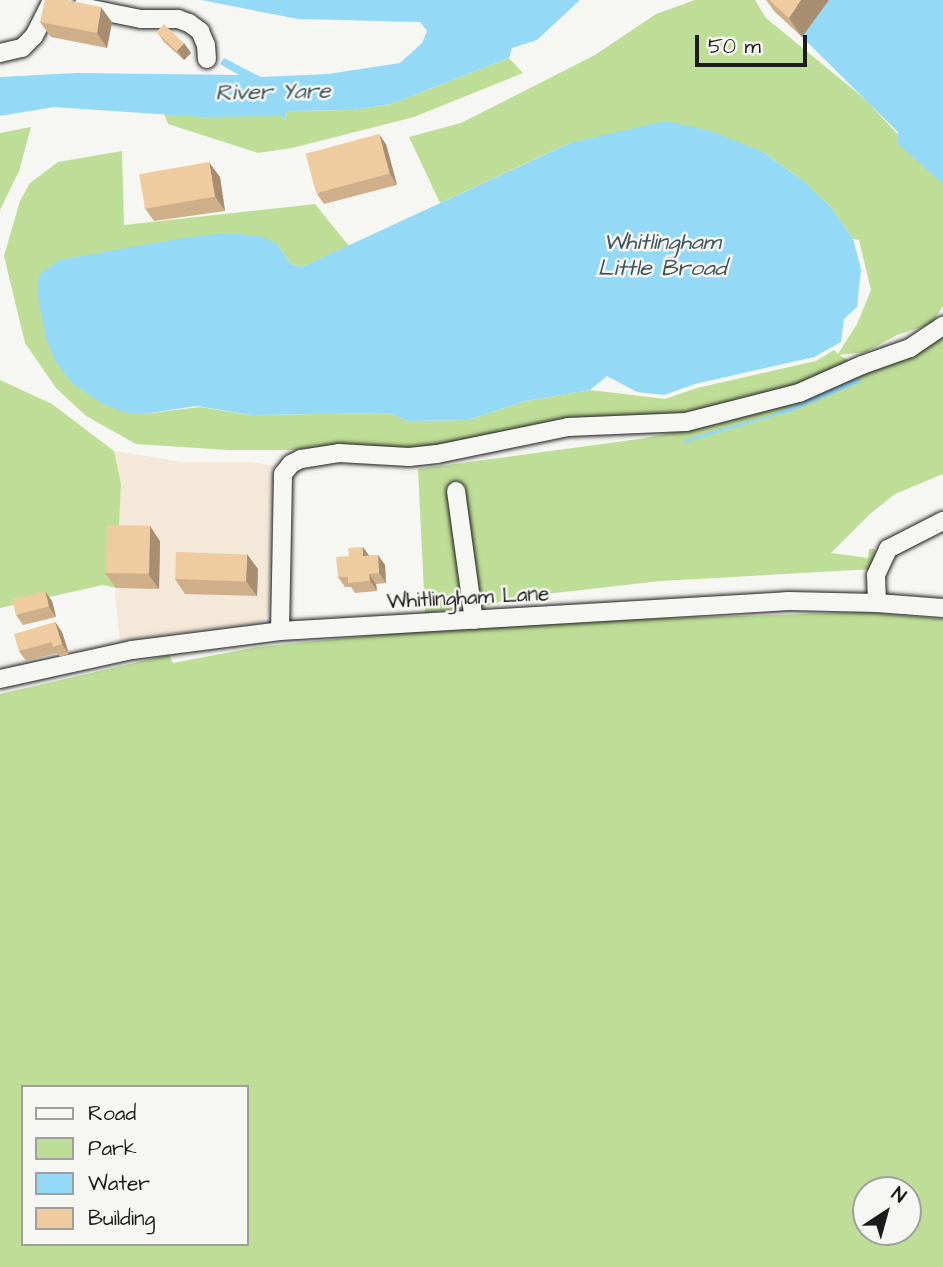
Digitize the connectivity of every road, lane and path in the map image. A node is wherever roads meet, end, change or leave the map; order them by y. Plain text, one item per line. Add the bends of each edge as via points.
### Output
1 (0, 53) edge
2 (206, 59) dead end
3 (943, 326) edge
4 (456, 491) dead end
5 (943, 521) edge
6 (877, 603) junction
7 (943, 608) edge
8 (474, 620) junction
9 (280, 631) junction
10 (0, 679) edge

1 - 2 street via 22,48 34,36 50,4 62,2 141,19 189,23 200,31
3 - 9 street via 910,348 799,393 686,422 568,427 430,455 339,453 301,459 284,474
4 - 8 street
5 - 6 street via 888,549 876,575
6 - 7 street, Whitlingham Lane
6 - 8 street, Whitlingham Lane via 789,601
8 - 9 street, Whitlingham Lane
9 - 10 street, Whitlingham Lane via 132,650

